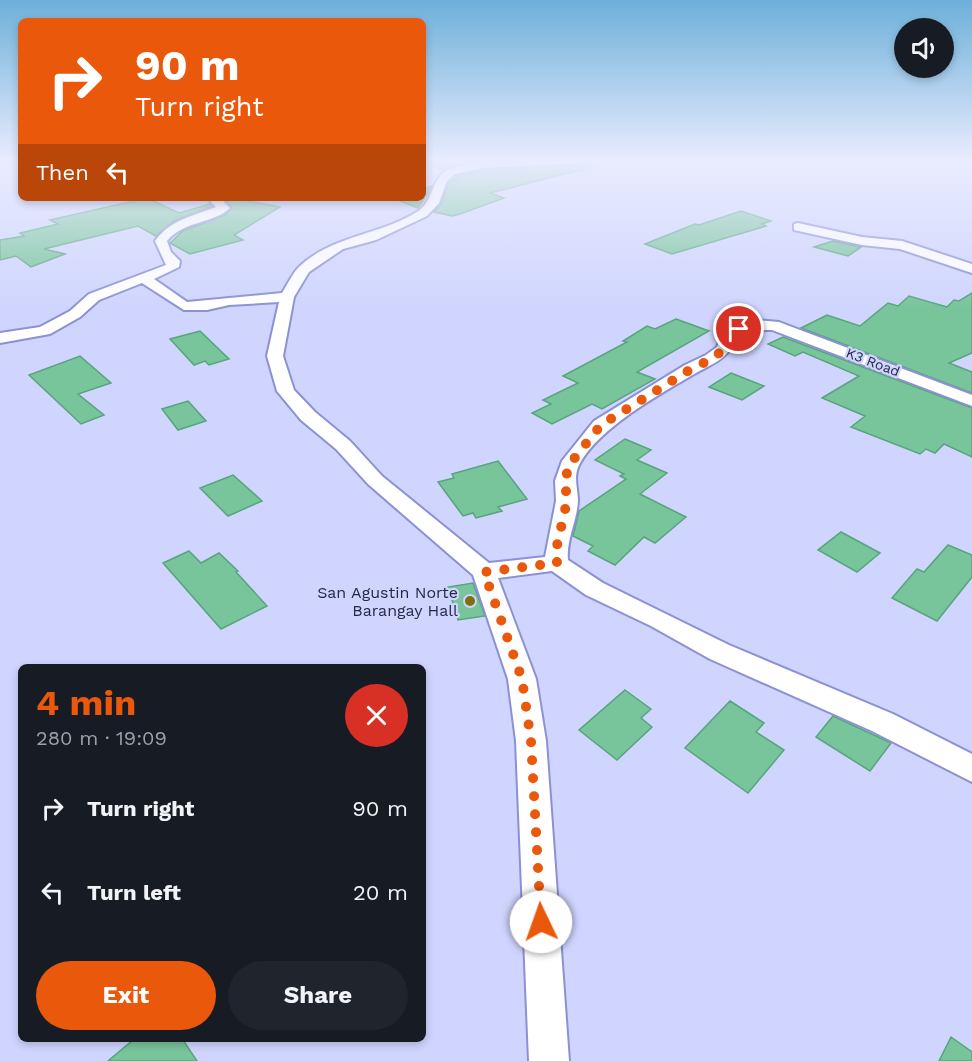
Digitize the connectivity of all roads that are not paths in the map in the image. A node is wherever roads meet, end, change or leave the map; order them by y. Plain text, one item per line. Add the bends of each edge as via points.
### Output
1 (219, 210) edge
2 (427, 210) edge
3 (798, 227) dead end
4 (972, 269) edge
5 (144, 278) junction
6 (287, 297) junction
7 (0, 338) edge
8 (972, 402) edge
9 (557, 563) junction
10 (484, 572) junction
11 (972, 769) edge
12 (549, 1061) edge

1 - 5 street via 191,219 166,234 161,241 173,261 172,267
2 - 6 street via 381,233 338,246 304,269
3 - 4 street via 902,245
5 - 6 street via 184,306
5 - 7 street via 94,297 75,314 44,331
6 - 10 street via 275,356 286,391 375,480
8 - 9 street, K3 Road via 774,325 731,332 724,349 712,359 601,425 569,465
9 - 10 street
9 - 11 street via 613,600 727,656 852,707
10 - 12 street via 522,679 531,741

